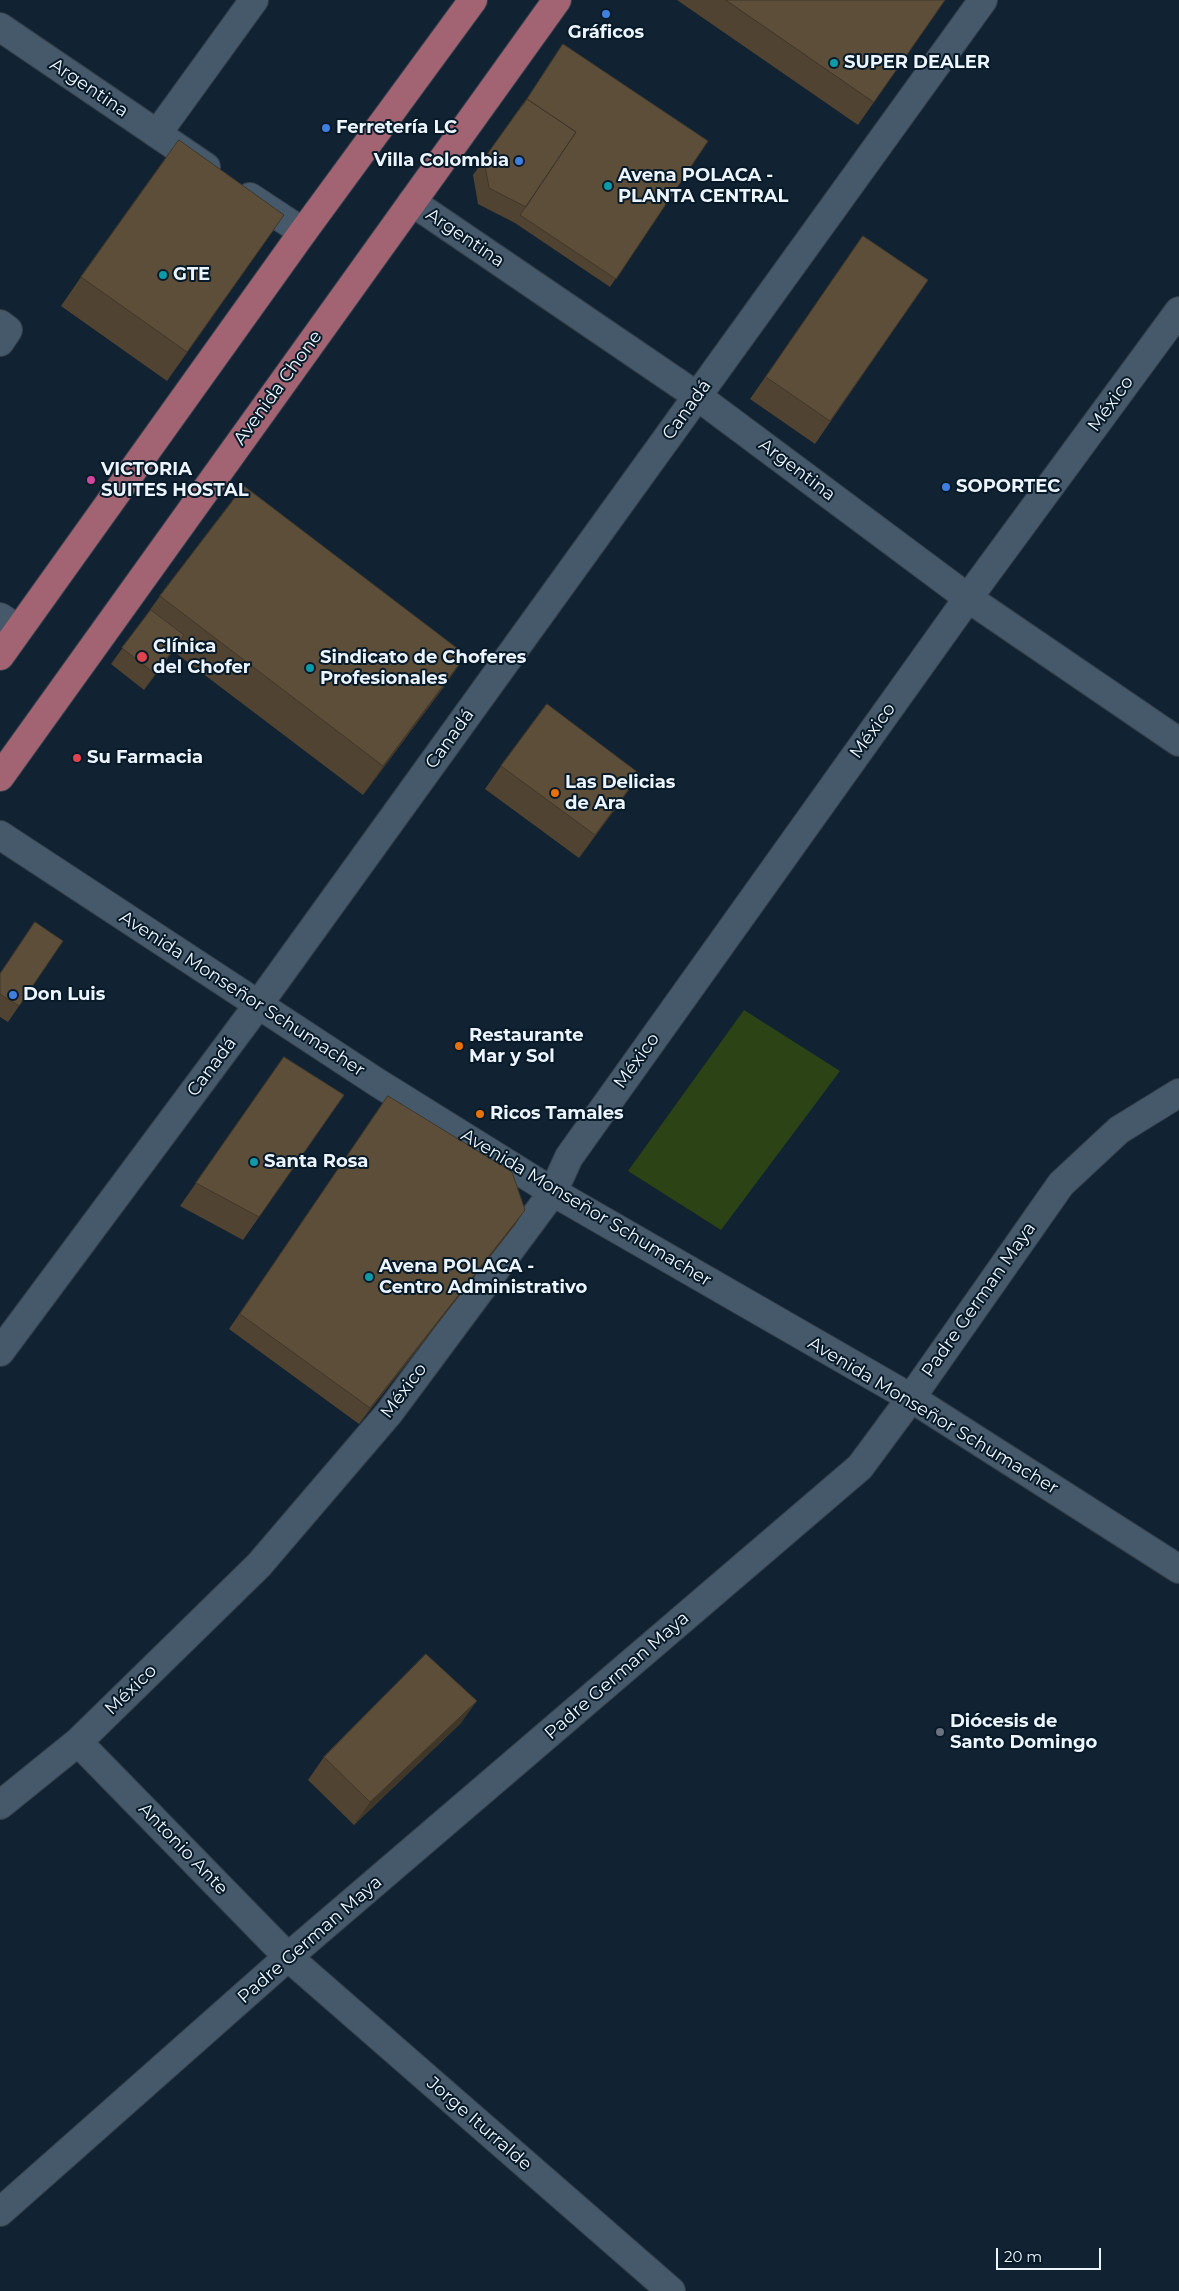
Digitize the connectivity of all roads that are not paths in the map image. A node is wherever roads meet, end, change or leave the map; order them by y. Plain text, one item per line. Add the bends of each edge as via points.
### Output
1 (254, 0) edge
2 (472, 0) edge
3 (557, 0) edge
4 (983, 0) edge
5 (0, 26) edge
6 (157, 134) junction
7 (412, 202) junction
8 (303, 232) junction
9 (1179, 311) edge
10 (0, 324) edge
11 (0, 342) edge
12 (697, 396) junction
13 (968, 598) junction
14 (9, 623) edge
15 (0, 656) edge
16 (1179, 742) edge
17 (0, 777) edge
18 (0, 835) edge
19 (258, 1005) junction
20 (1179, 1092) edge
21 (553, 1192) junction
22 (0, 1352) edge
23 (911, 1398) junction
24 (1179, 1569) edge
25 (78, 1742) junction
26 (2, 1798) edge
27 (288, 1957) junction
28 (0, 2212) edge
29 (670, 2291) edge

1 - 6 street
2 - 8 main road
3 - 7 main road, Avenida Chone
4 - 12 street, Canadá
5 - 6 street, Argentina
6 - 8 street, Argentina
7 - 12 street, Argentina
7 - 17 main road, Avenida Chone
8 - 14 main road
9 - 13 street, México
10 - 11 street via 8,330
12 - 13 street, Argentina
12 - 19 street, Canadá
13 - 16 street, Argentina
13 - 21 street, México via 569,1157
14 - 15 main road
18 - 19 street, Avenida Monseñor Schumacher
19 - 21 street, Avenida Monseñor Schumacher
19 - 22 street, Canadá
20 - 23 street, Padre German Maya via 1119,1130 1061,1184
21 - 23 street, Avenida Monseñor Schumacher
21 - 25 street, México via 389,1413 266,1557
23 - 24 street, Avenida Monseñor Schumacher
23 - 27 street, Padre German Maya via 860,1467
25 - 26 street, México
25 - 27 street, Antonio Ante
27 - 28 street, Padre German Maya
27 - 29 street, Jorge Iturralde

